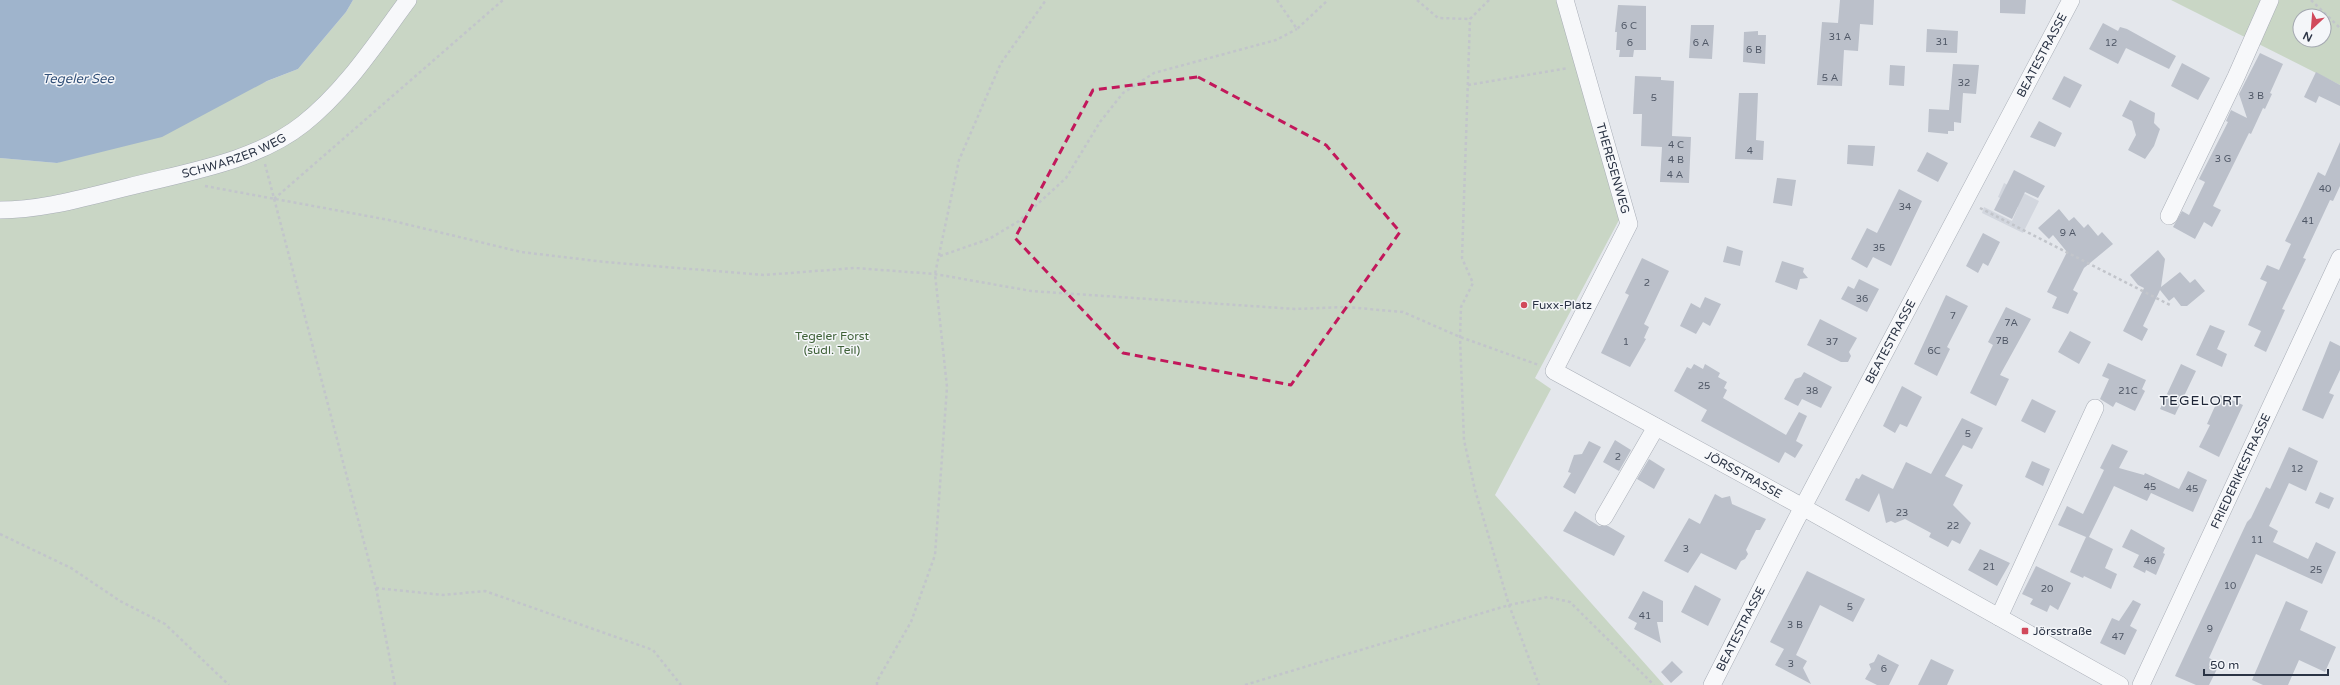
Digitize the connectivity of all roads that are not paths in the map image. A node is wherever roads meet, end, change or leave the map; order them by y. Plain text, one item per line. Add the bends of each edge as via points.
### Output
1 (408, 0) edge
2 (1565, 0) edge
3 (2072, 0) edge
4 (2270, 0) edge
5 (0, 210) edge
6 (2169, 216) dead end
7 (2340, 258) edge
8 (1554, 372) joint
9 (2095, 408) dead end
10 (1656, 427) junction
11 (1803, 507) junction
12 (1604, 517) dead end
13 (1999, 617) junction
14 (1712, 685) edge
15 (2120, 685) edge
16 (2142, 685) edge

1 - 5 street, SCHWARZER WEG via 342,88 286,137 219,163 62,203
2 - 8 street, THERESENWEG via 1629,224
3 - 11 street, BEATESTRASSE
4 - 6 street
7 - 16 street, FRIEDERIKESTRASSE
8 - 10 street, JÖRSSTRASSE
9 - 13 street
10 - 11 street, JÖRSSTRASSE
10 - 12 street
11 - 13 street, JÖRSSTRASSE
11 - 14 street, BEATESTRASSE
13 - 15 street, JÖRSSTRASSE

